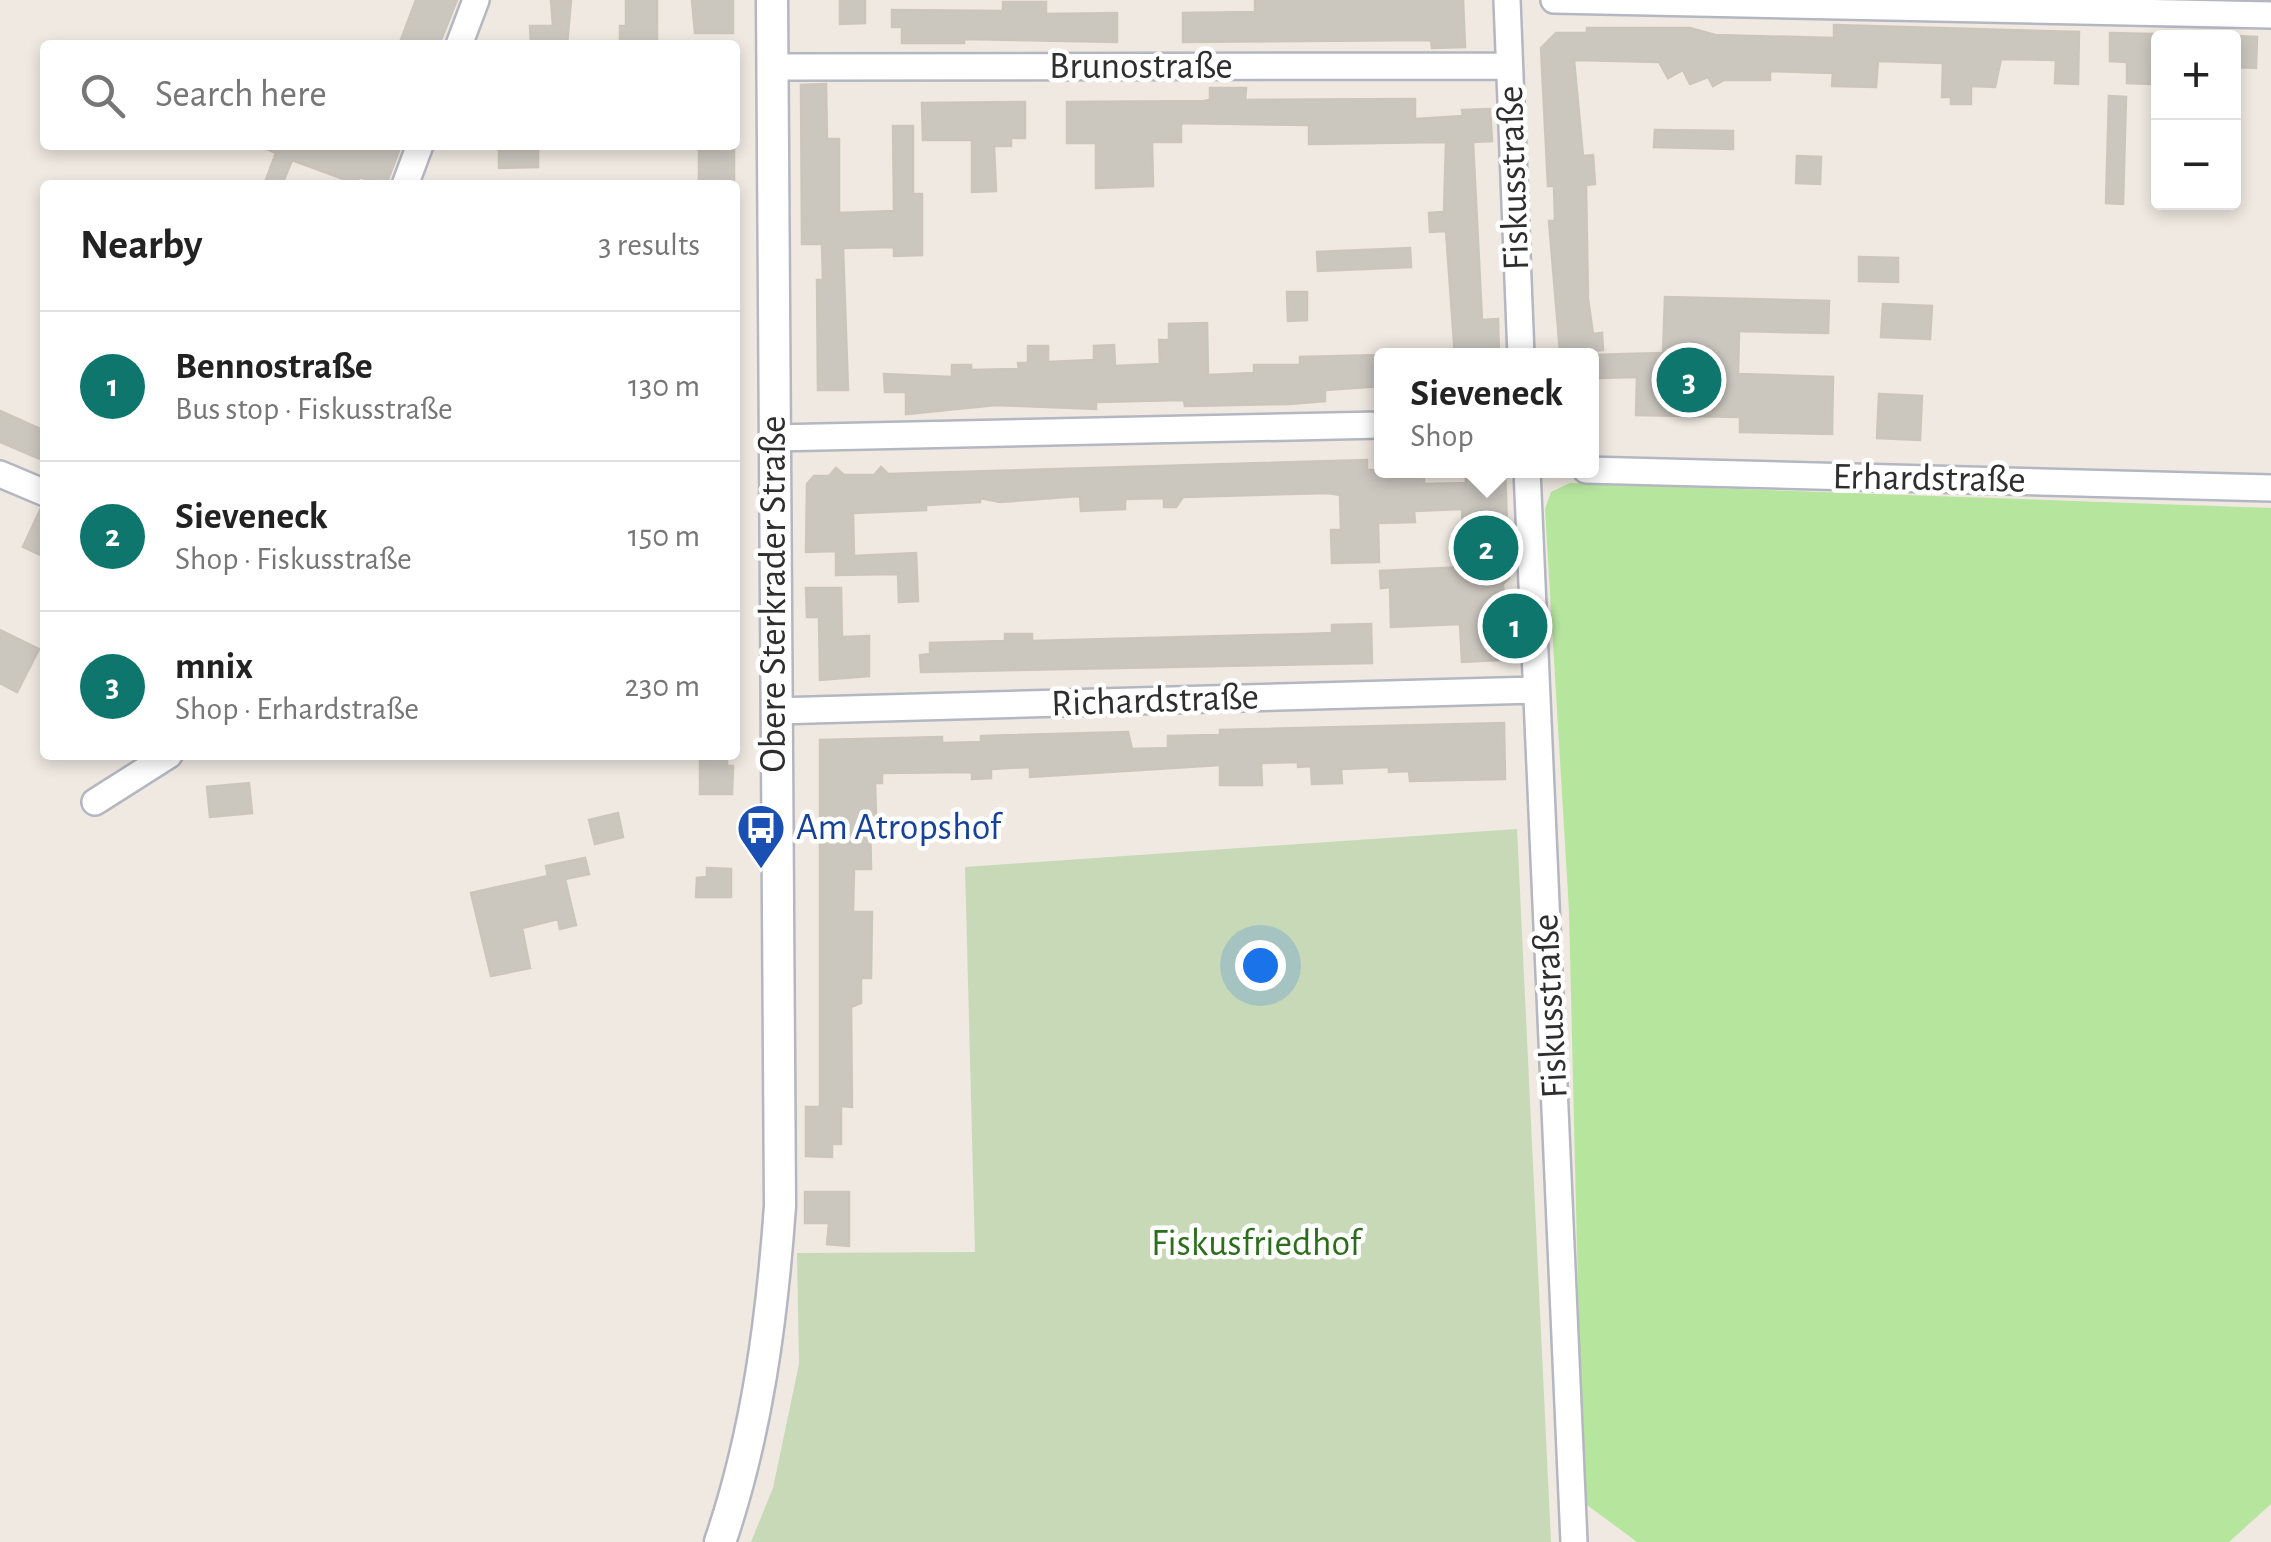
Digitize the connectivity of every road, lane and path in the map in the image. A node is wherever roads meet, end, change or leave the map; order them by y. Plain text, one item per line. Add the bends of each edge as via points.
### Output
1 (476, 0) edge
2 (772, 0) edge
3 (1507, 0) edge
4 (1554, 0) edge
5 (2271, 15) edge
6 (461, 40) edge
7 (1509, 66) junction
8 (772, 68) junction
9 (418, 150) edge
10 (407, 180) edge
11 (1521, 348) edge
12 (1374, 425) edge
13 (774, 438) junction
14 (1599, 470) edge
15 (0, 474) edge
16 (1527, 478) edge
17 (2271, 488) edge
18 (40, 492) edge
19 (1535, 690) junction
20 (775, 711) junction
21 (161, 760) edge
22 (95, 802) dead end
23 (720, 1542) edge
24 (1574, 1542) edge

1 - 6 street
2 - 8 street, Obere Sterkrader Straße
3 - 7 street, Fiskusstraße
4 - 5 street
7 - 8 street, Brunostraße
7 - 11 street, Fiskusstraße
8 - 13 street, Obere Sterkrader Straße
9 - 10 street
12 - 13 street
13 - 20 street, Obere Sterkrader Straße
14 - 17 street, Erhardstraße
15 - 18 street
16 - 19 street, Fiskusstraße
19 - 20 street, Richardstraße
19 - 24 street, Fiskusstraße
20 - 23 street, Obere Sterkrader Straße via 779,1226 763,1366
21 - 22 street

